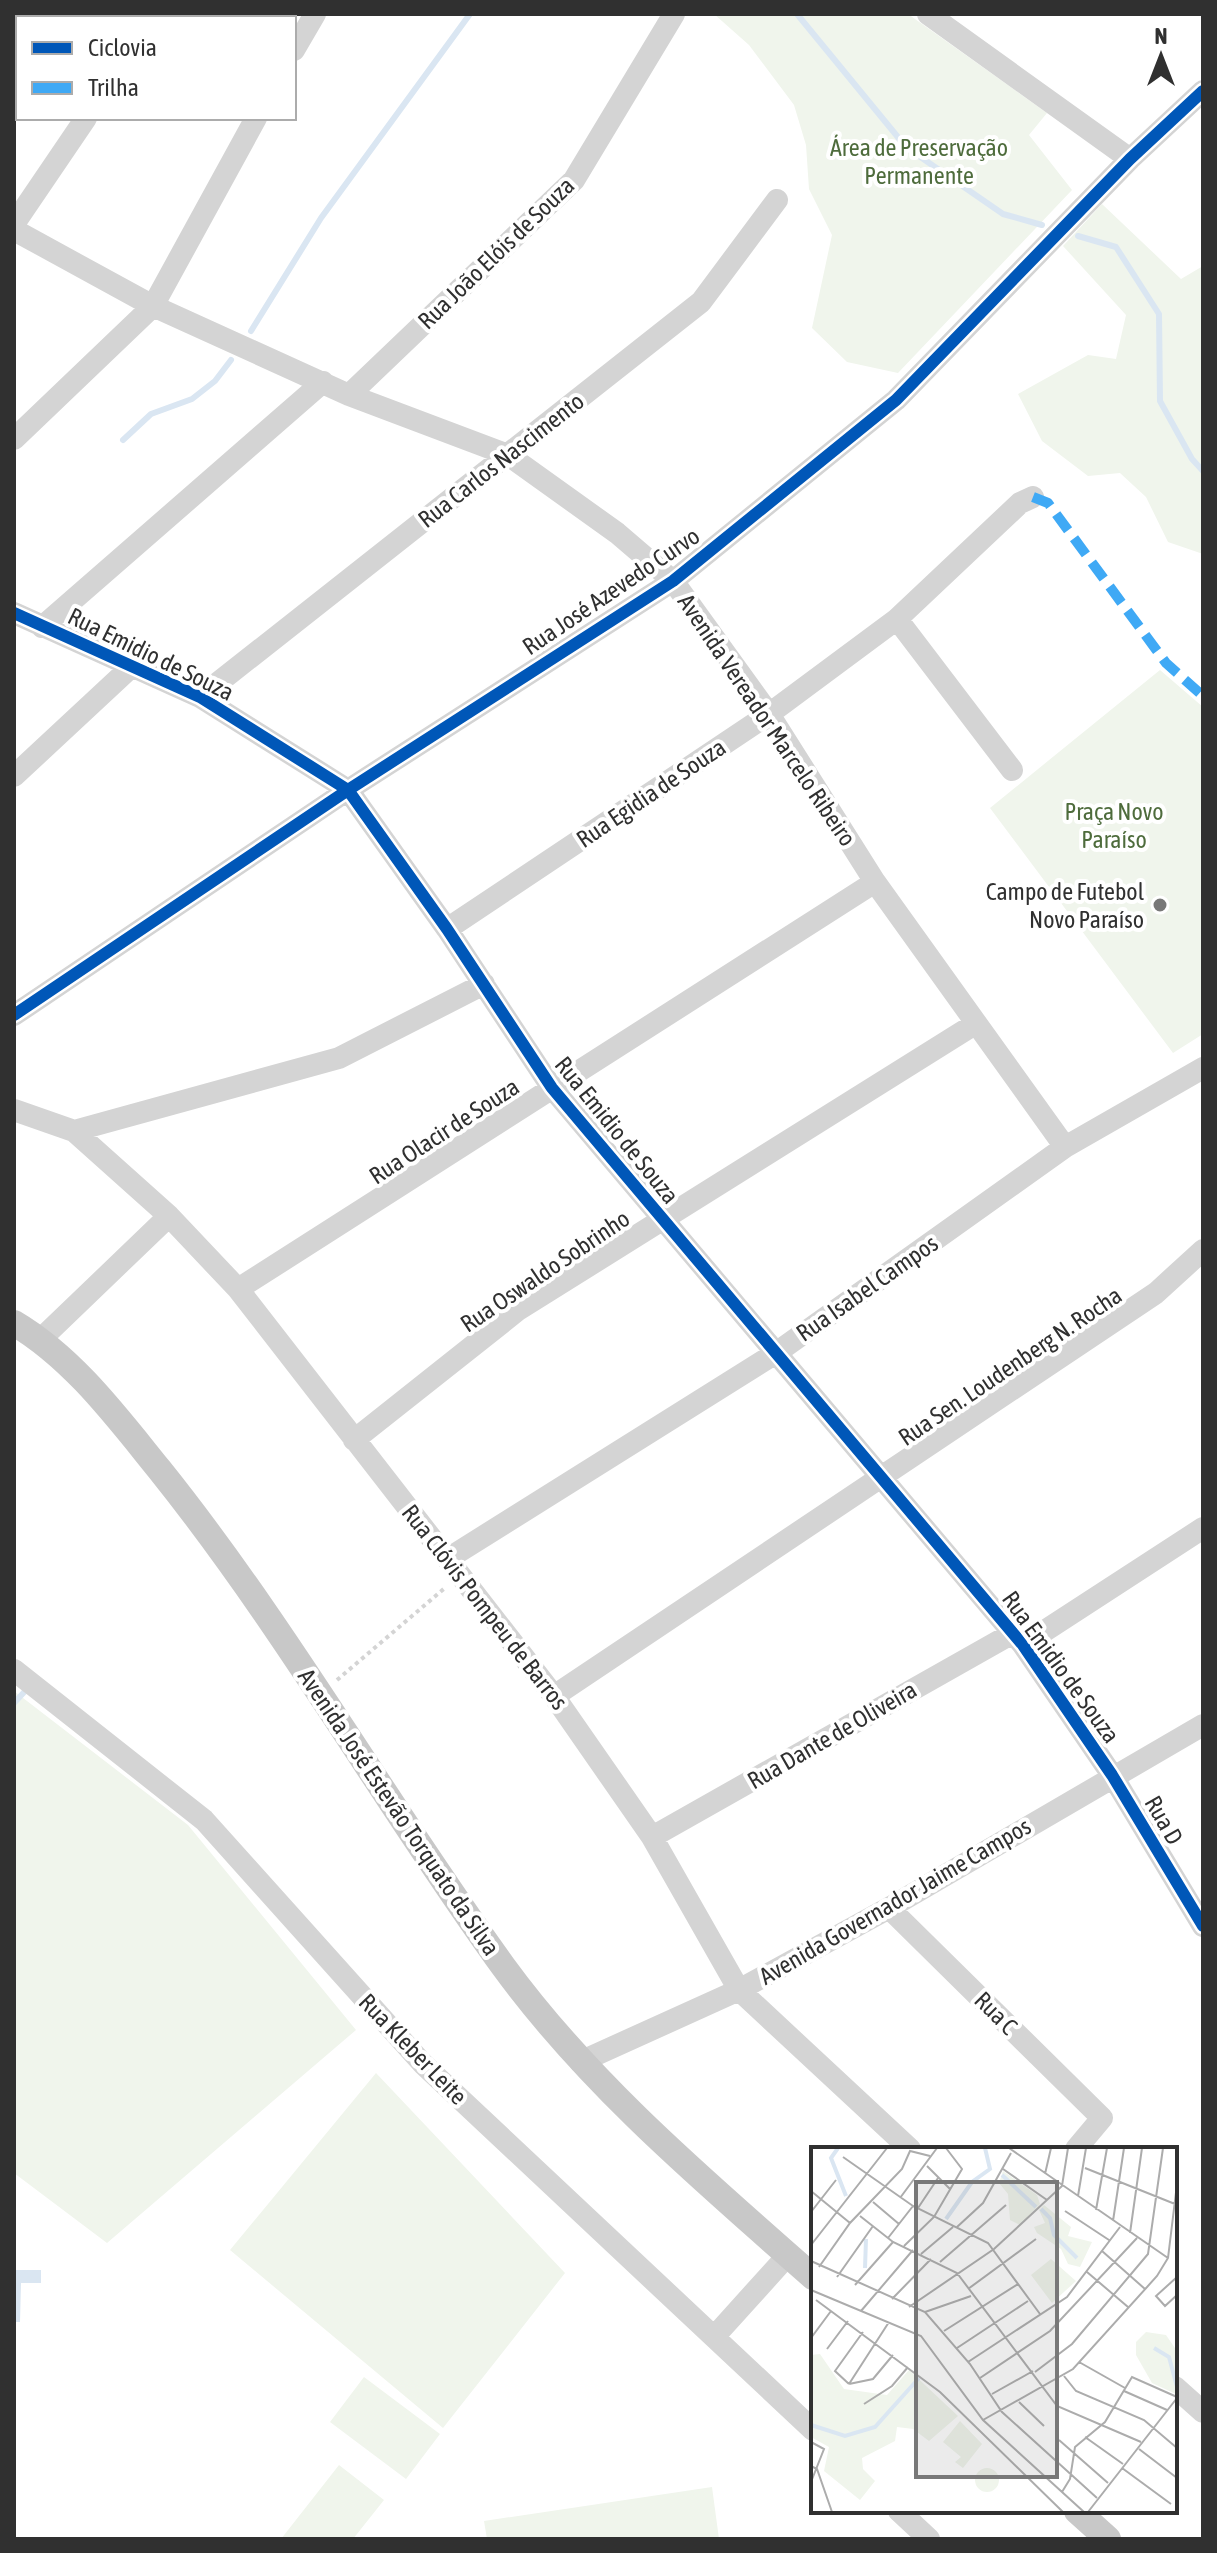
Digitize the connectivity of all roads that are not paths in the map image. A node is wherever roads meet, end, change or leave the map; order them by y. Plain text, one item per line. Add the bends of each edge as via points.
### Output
1 (315, 14) edge
2 (674, 14) edge
3 (928, 14) edge
4 (296, 47) edge
5 (1203, 91) edge
6 (85, 120) edge
7 (255, 120) edge
8 (1130, 159) junction
9 (777, 200) dead end
10 (14, 224) edge
11 (14, 230) edge
12 (153, 306) junction
13 (323, 382) junction
14 (349, 395) junction
15 (14, 439) edge
16 (508, 455) junction
17 (1033, 497) dead end
18 (673, 581) junction
19 (14, 613) edge
20 (897, 619) junction
21 (42, 627) junction
22 (130, 668) junction
23 (200, 697) junction
24 (769, 714) junction
25 (1012, 770) dead end
26 (14, 776) edge
27 (348, 790) junction
28 (875, 882) junction
29 (447, 929) junction
30 (484, 984) junction
31 (14, 1015) edge
32 (975, 1024) junction
33 (1203, 1068) edge
34 (552, 1088) junction
35 (14, 1110) edge
36 (74, 1131) junction
37 (1065, 1147) junction
38 (169, 1216) junction
39 (661, 1219) junction
40 (1203, 1250) edge
41 (238, 1289) junction
42 (14, 1323) edge
43 (41, 1339) junction
44 (776, 1353) junction
45 (354, 1440) junction
46 (882, 1478) junction
47 (1203, 1528) edge
48 (455, 1566) junction
49 (1018, 1639) junction
50 (14, 1670) edge
51 (554, 1696) junction
52 (1203, 1725) edge
53 (1112, 1775) junction
54 (652, 1837) junction
55 (889, 1908) junction
56 (1203, 1926) edge
57 (739, 1990) junction
58 (580, 2062) junction
59 (908, 2147) edge
60 (1078, 2147) edge
61 (788, 2255) junction
62 (811, 2275) edge
63 (714, 2337) junction
64 (1177, 2389) edge
65 (1203, 2412) edge
66 (811, 2428) edge
67 (901, 2513) edge
68 (1079, 2513) edge
69 (929, 2539) edge
70 (1108, 2539) edge

1 - 4 street
2 - 14 street, Rua João Elóis de Souza via 574,180
3 - 8 street
5 - 8 street, Rua José Azevedo Curvo
6 - 10 street
7 - 12 street
8 - 18 street, Rua José Azevedo Curvo via 896,400
9 - 16 street, Rua Carlos Nascimento via 701,302
11 - 12 street, Avenida Vereador Marcelo Ribeiro
12 - 13 street, Avenida Vereador Marcelo Ribeiro
12 - 15 street
13 - 14 street, Avenida Vereador Marcelo Ribeiro
13 - 21 street
14 - 16 street, Avenida Vereador Marcelo Ribeiro
16 - 18 street, Avenida Vereador Marcelo Ribeiro via 617,533
16 - 23 street, Rua Carlos Nascimento
17 - 20 street, Rua Egidia de Souza via 1020,503
18 - 24 street, Avenida Vereador Marcelo Ribeiro
18 - 27 street, Rua José Azevedo Curvo
19 - 21 street, Rua Emidio de Souza
20 - 24 street, Rua Egidia de Souza
20 - 25 street
21 - 22 street, Rua Emidio de Souza
22 - 23 street, Rua Emidio de Souza
22 - 26 street
23 - 27 street, Rua Emidio de Souza
24 - 28 street, Avenida Vereador Marcelo Ribeiro
24 - 29 street, Rua Egidia de Souza
27 - 29 street, Rua Emidio de Souza
27 - 31 street, Rua José Azevedo Curvo
28 - 32 street, Avenida Vereador Marcelo Ribeiro
28 - 34 street, Rua Olacir de Souza
29 - 30 street, Rua Emidio de Souza
30 - 34 street, Rua Emidio de Souza
30 - 36 street via 339,1058
32 - 37 street, Avenida Vereador Marcelo Ribeiro
32 - 39 street, Rua Oswaldo Sobrinho
33 - 37 street, Rua Isabel Campos
34 - 39 street, Rua Emidio de Souza
34 - 41 street, Rua Olacir de Souza
35 - 36 street, Rua Clóvis Pompeu de Barros
36 - 38 street, Rua Clóvis Pompeu de Barros
37 - 44 street, Rua Isabel Campos
38 - 41 street, Rua Clóvis Pompeu de Barros
38 - 43 street
39 - 44 street, Rua Emidio de Souza
39 - 45 street, Rua Oswaldo Sobrinho via 518,1310
40 - 46 street, Rua Sen. Loudenberg N. Rocha via 1156,1293
41 - 45 street, Rua Clóvis Pompeu de Barros
42 - 43 main road, Avenida José Estevão Torquato da Silva
43 - 58 main road, Avenida José Estevão Torquato da Silva via 108,1406 212,1535 504,1966
44 - 46 street, Rua Emidio de Souza
44 - 48 street, Rua Isabel Campos
45 - 48 street, Rua Clóvis Pompeu de Barros
46 - 49 street, Rua Emidio de Souza
46 - 51 street, Rua Sen. Loudenberg N. Rocha
47 - 49 street, Rua Dante de Oliveira
48 - 51 street, Rua Clóvis Pompeu de Barros
49 - 53 street, Rua Emidio de Souza
49 - 54 street, Rua Dante de Oliveira
50 - 63 street, Rua Kleber Leite via 204,1820 423,2064
51 - 54 street, Rua Clóvis Pompeu de Barros
52 - 53 street, Avenida Governador Jaime Campos
53 - 55 street, Avenida Governador Jaime Campos
53 - 56 street, Rua D
54 - 57 street, Rua Clóvis Pompeu de Barros
55 - 57 street, Avenida Governador Jaime Campos
55 - 60 street, Rua C via 1102,2118
57 - 58 street, Avenida Governador Jaime Campos
57 - 59 street, Rua Clóvis Pompeu de Barros
58 - 61 main road, Avenida José Estevão Torquato da Silva
61 - 62 main road, Avenida José Estevão Torquato da Silva
61 - 63 street
63 - 66 street, Rua Kleber Leite
64 - 65 street
67 - 69 street
68 - 70 main road

